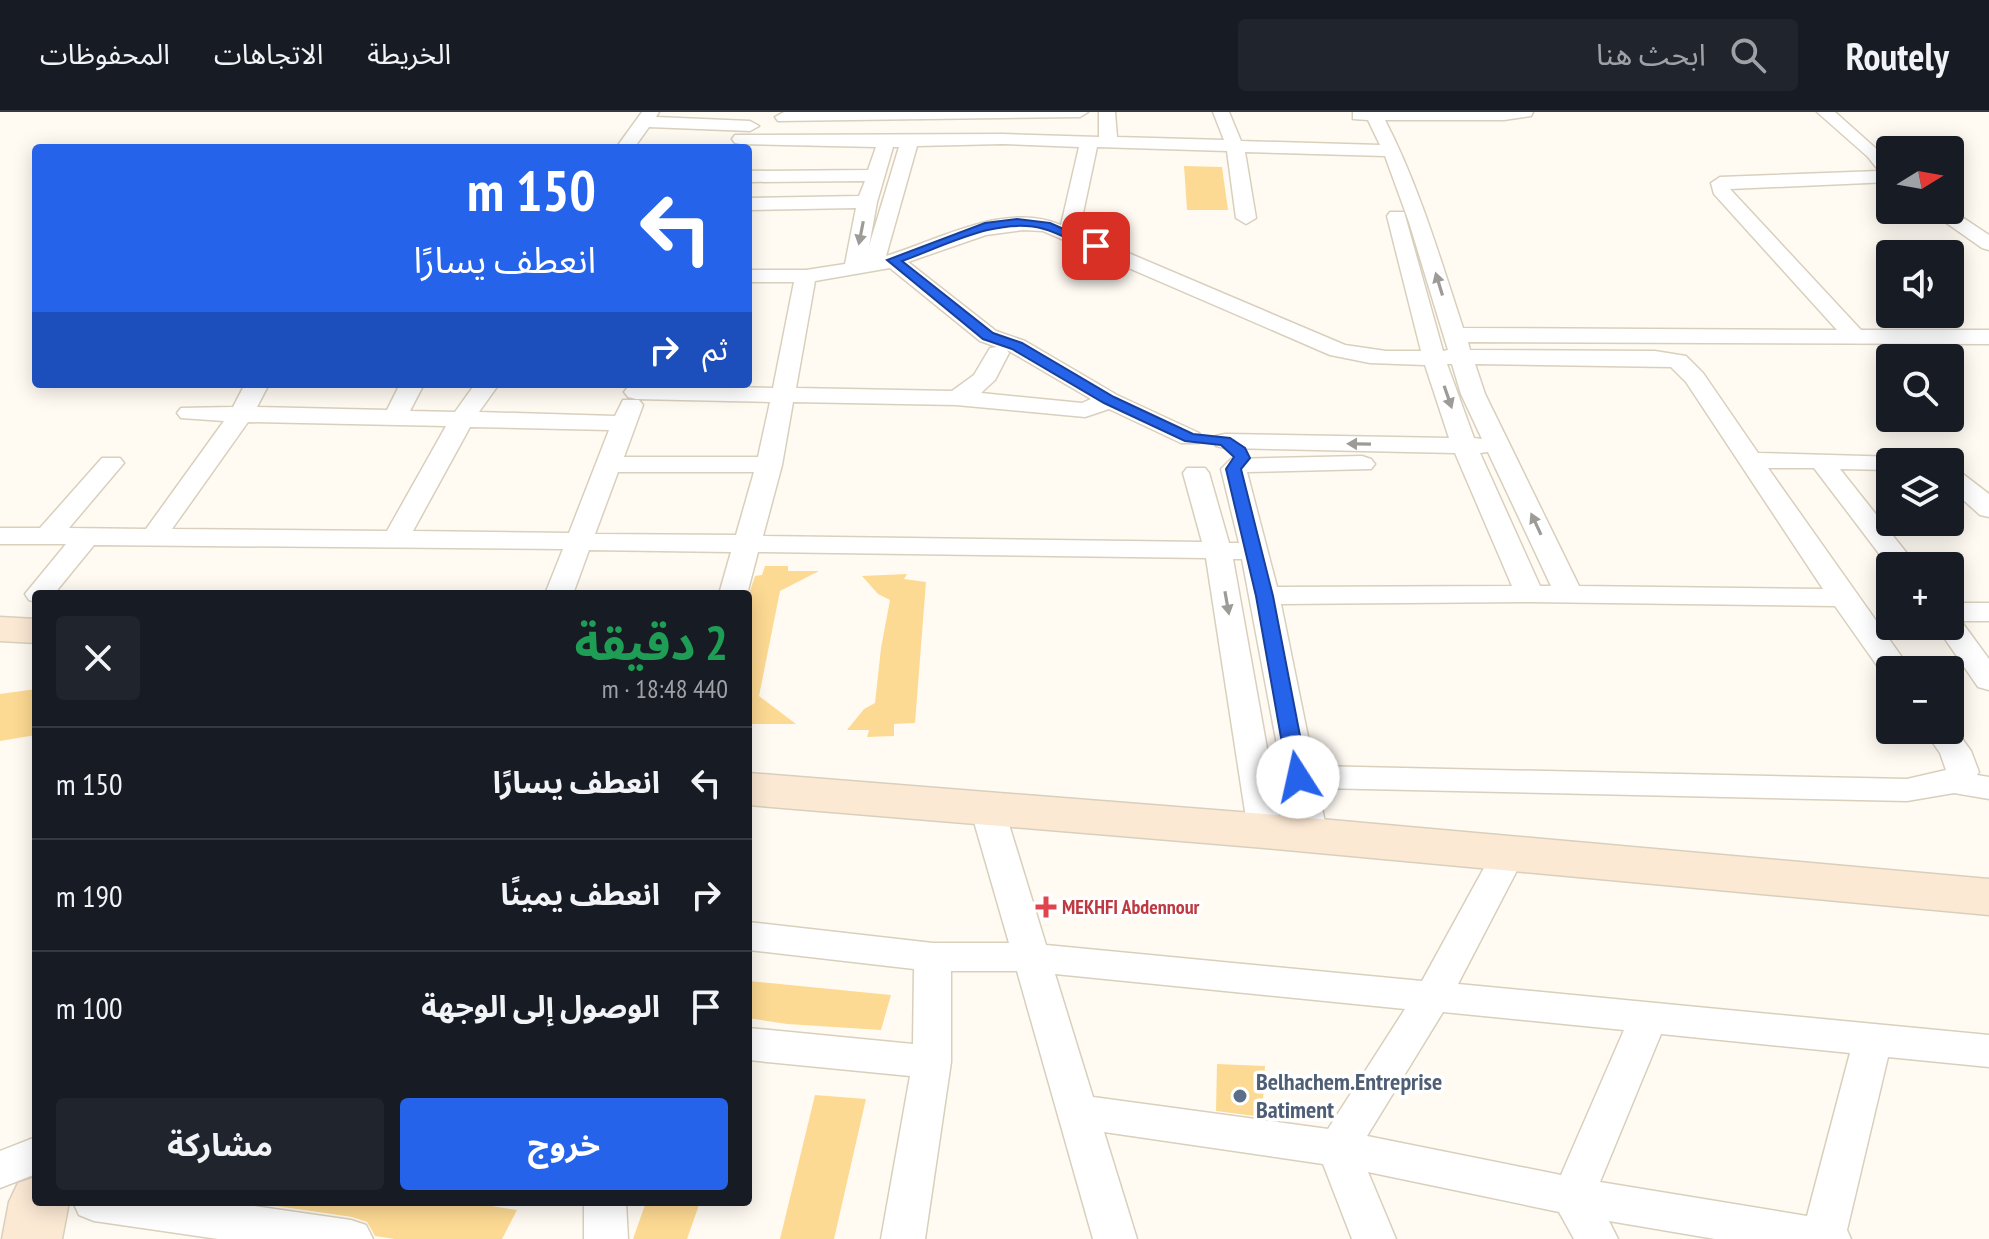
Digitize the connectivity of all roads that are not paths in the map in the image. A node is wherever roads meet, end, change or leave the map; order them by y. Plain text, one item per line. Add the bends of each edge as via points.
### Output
1 (1080, 112) edge
2 (1107, 112) edge
3 (1221, 112) edge
4 (1525, 112) edge
5 (1825, 112) edge
6 (1362, 113) edge
7 (934, 114) edge
8 (786, 115) edge
9 (648, 117) edge
10 (746, 131) edge
11 (769, 139) junction
12 (886, 142) junction
13 (924, 142) junction
14 (1108, 142) junction
15 (628, 144) edge
16 (1088, 146) junction
17 (1236, 151) junction
18 (1383, 156) junction
19 (1876, 156) edge
20 (752, 172) edge
21 (876, 175) junction
22 (1876, 176) edge
23 (752, 178) edge
24 (867, 202) junction
25 (752, 204) edge
26 (1246, 218) dead end
27 (1959, 224) edge
28 (1069, 235) junction
29 (1989, 244) edge
30 (873, 265) junction
31 (752, 276) edge
32 (806, 276) junction
33 (1855, 336) junction
34 (1989, 337) edge
35 (1001, 345) junction
36 (1458, 346) junction
37 (1434, 358) junction
38 (255, 388) edge
39 (410, 388) edge
40 (484, 388) edge
41 (638, 388) edge
42 (785, 395) junction
43 (956, 398) junction
44 (1109, 400) junction
45 (1085, 410) junction
46 (189, 413) dead end
47 (241, 415) junction
48 (395, 417) junction
49 (462, 419) junction
50 (624, 423) junction
51 (1225, 441) junction
52 (1504, 455) junction
53 (1468, 456) junction
54 (1181, 457) junction
55 (1749, 460) junction
56 (1821, 461) junction
57 (1876, 462) edge
58 (111, 463) dead end
59 (609, 464) junction
60 (769, 465) junction
61 (1237, 466) junction
62 (1964, 486) edge
63 (1989, 509) edge
64 (0, 536) edge
65 (48, 536) junction
66 (87, 536) junction
67 (154, 536) junction
68 (395, 540) junction
69 (749, 542) junction
70 (578, 543) junction
71 (1218, 550) junction
72 (1254, 551) junction
73 (1892, 552) edge
74 (42, 590) edge
75 (560, 590) edge
76 (734, 590) edge
77 (1530, 594) junction
78 (1569, 595) junction
79 (1265, 596) junction
80 (1843, 598) junction
81 (32, 604) edge
82 (1964, 612) edge
83 (1989, 612) edge
84 (15, 630) edge
85 (1960, 640) edge
86 (1886, 656) edge
87 (1989, 680) edge
88 (1949, 744) edge
89 (1256, 776) junction
90 (1298, 777) junction
91 (1954, 782) junction
92 (1989, 788) edge
93 (752, 789) edge
94 (987, 808) junction
95 (1265, 831) junction
96 (1311, 837) junction
97 (1508, 855) junction
98 (1989, 897) edge
99 (752, 936) edge
100 (933, 957) junction
101 (1029, 957) junction
102 (1433, 996) junction
103 (1648, 1019) junction
104 (1872, 1041) junction
105 (752, 1044) edge
106 (1989, 1051) edge
107 (932, 1062) junction
108 (1079, 1112) junction
109 (1338, 1148) junction
110 (32, 1157) edge
111 (0, 1170) edge
112 (1573, 1196) junction
113 (38, 1206) edge
114 (122, 1206) edge
115 (605, 1206) edge
116 (1825, 1238) edge
117 (32, 1239) edge
118 (351, 1239) edge
119 (606, 1239) edge
120 (903, 1239) edge
121 (1115, 1239) edge
122 (1374, 1239) edge
123 (1596, 1239) edge

1 - 7 street
2 - 14 street
3 - 17 street
4 - 6 street
5 - 19 street
6 - 18 street
7 - 8 street
7 - 13 street
8 - 11 street
9 - 10 street
9 - 15 street
10 - 11 street
11 - 12 street
11 - 20 street
12 - 13 street
12 - 21 street
13 - 16 street
13 - 30 street via 889,205
14 - 16 street
14 - 17 street
16 - 17 street
16 - 28 street
17 - 18 street
17 - 26 street
36 -> 18 street via 1424,237
18 - 37 street
21 - 23 street
21 - 24 street
22 - 33 street via 1720,183
24 - 25 street
24 -> 30 street
27 - 29 street
28 - 30 street via 1046,225 989,226
28 - 37 street via 1338,350 1388,360
30 - 32 street
30 - 35 street
31 - 32 street
32 - 42 street
33 - 34 street
33 - 36 street
35 - 43 street via 994,368
35 - 44 street
35 - 45 street via 1008,363
36 - 37 street
36 - 52 street via 1473,394
36 - 55 street via 1678,361
37 -> 53 street
38 - 47 street
39 - 48 street
40 - 49 street
41 - 42 street
41 - 50 street
42 - 43 street
42 - 60 street
43 - 45 street
44 - 45 street
44 - 54 street
45 - 54 street
46 - 47 street
47 - 48 street
47 - 67 street
48 - 49 street
49 - 50 street
49 - 68 street
50 - 59 street
53 -> 51 street
51 - 54 street
51 - 61 street via 1240,451
52 - 53 street
78 -> 52 street
53 - 61 street
53 - 77 street
54 - 61 street via 1217,474
54 - 71 street
55 - 56 street
55 - 80 street
56 - 57 street
56 - 73 street
58 - 65 street
59 - 60 street
59 - 70 street
60 - 69 street
61 - 72 street
62 - 63 street
64 - 65 street
65 - 66 street
66 - 67 street
66 - 74 street
67 - 68 street
68 - 70 street
69 - 70 street
69 - 71 street
69 - 76 street
70 - 75 street
71 - 72 street
71 -> 89 street
72 - 79 street
77 - 78 street
77 - 79 street
78 - 80 street
79 - 90 street
80 - 86 street
81 - 84 street
82 - 83 street
85 - 87 street
88 - 91 street via 1962,763 1963,772
89 - 90 street
89 - 95 street
90 - 91 street via 1907,790
90 - 96 street
91 - 92 street
93 - 94 street
94 - 95 street
94 - 101 street
95 - 96 street
96 - 97 street
97 - 98 street
97 - 102 street
99 - 100 street
100 - 101 street
100 - 107 street
101 - 102 street
101 - 108 street
102 - 103 street
102 - 109 street
103 - 104 street
103 - 112 street
104 - 106 street
104 - 116 street
105 - 107 street
107 - 120 street
108 - 109 street
108 - 121 street
109 - 112 street
109 - 122 street
110 - 111 street
112 - 116 street
112 - 123 street
113 - 117 street
114 - 118 street
115 - 119 street

